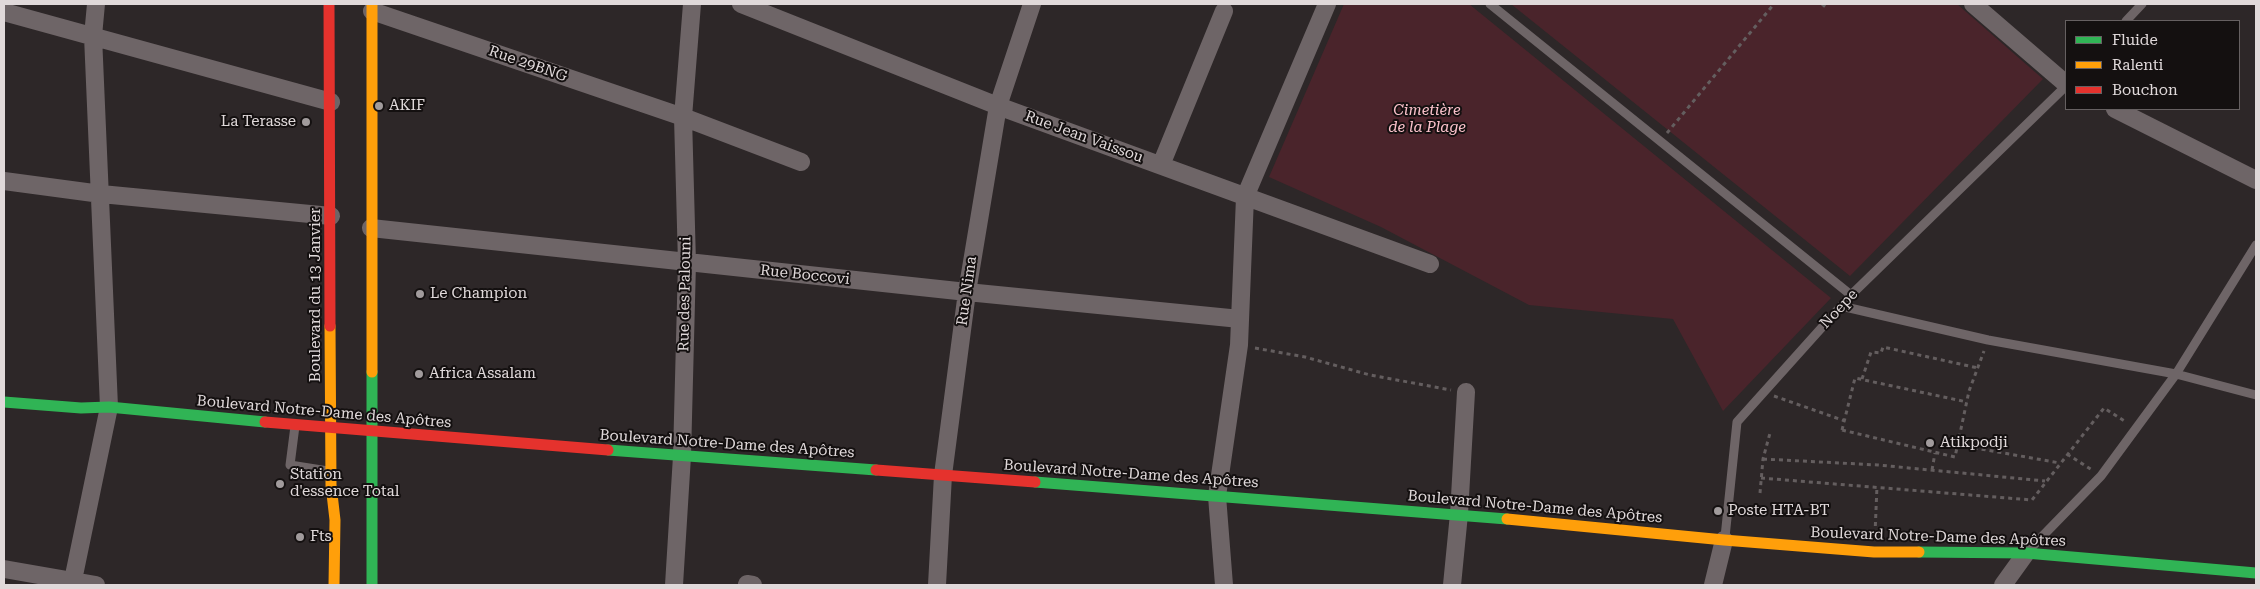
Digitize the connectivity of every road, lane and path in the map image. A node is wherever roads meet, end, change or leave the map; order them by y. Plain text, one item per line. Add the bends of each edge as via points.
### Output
1 (96, 4) edge
2 (329, 4) edge
3 (692, 4) edge
4 (740, 4) edge
5 (1032, 4) edge
6 (1327, 4) edge
7 (1490, 4) edge
8 (1774, 4) edge
9 (1822, 4) edge
10 (1973, 4) edge
11 (2142, 4) edge
12 (372, 7) edge
13 (1828, 9) dead end
14 (1224, 11) dead end
15 (4, 12) edge
16 (2127, 20) edge
17 (94, 36) junction
18 (2065, 84) edge
19 (2065, 86) edge
20 (331, 102) junction
21 (998, 106) junction
22 (2117, 110) edge
23 (683, 117) junction
24 (1660, 141) junction
25 (801, 162) dead end
26 (1161, 166) junction
27 (2256, 180) edge
28 (4, 181) edge
29 (101, 194) junction
30 (1245, 197) junction
31 (331, 216) junction
32 (371, 228) junction
33 (2256, 245) edge
34 (687, 263) junction
35 (1430, 264) dead end
36 (966, 292) junction
37 (1851, 296) junction
38 (1841, 306) junction
39 (1240, 319) junction
40 (1988, 340) junction
41 (1239, 345) junction
42 (1978, 368) junction
43 (2176, 374) junction
44 (1862, 379) junction
45 (1466, 392) joint
46 (1768, 394) dead end
47 (2256, 395) edge
48 (4, 402) edge
49 (1967, 402) junction
50 (108, 407) junction
51 (1845, 421) junction
52 (295, 426) junction
53 (2135, 428) junction
54 (330, 429) junction
55 (372, 431) junction
56 (1770, 433) dead end
57 (1958, 445) junction
58 (1935, 453) junction
59 (2067, 454) junction
60 (682, 456) junction
61 (1763, 459) junction
62 (2060, 463) junction
63 (1932, 470) junction
64 (331, 471) junction
65 (943, 475) junction
66 (2101, 476) junction
67 (1762, 478) junction
68 (2046, 481) junction
69 (1877, 486) junction
70 (1760, 494) dead end
71 (1217, 496) junction
72 (1459, 514) junction
73 (1724, 540) junction
74 (1874, 552) junction
75 (2026, 553) junction
76 (4, 570) edge
77 (2256, 574) edge
78 (72, 583) edge
79 (96, 585) edge
80 (334, 585) edge
81 (372, 585) edge
82 (674, 585) edge
83 (937, 585) edge
84 (1224, 585) edge
85 (1452, 585) edge
86 (1713, 585) edge
87 (2003, 585) edge

1 - 17 street
2 - 20 main road, Boulevard du 13 Janvier
3 - 23 street, Rue des Palouni
4 - 21 street, Rue Jean Vaissou
5 - 21 street, Rue Nima
6 - 30 street
7 - 24 lane
8 - 24 path
9 - 13 path
10 - 18 street
11 - 16 lane
12 - 23 street, Rue 29BNG
12 - 32 main road
14 - 26 street
15 - 17 street
17 - 20 street
17 - 29 street
19 - 37 lane, Noepe
20 - 31 main road, Boulevard du 13 Janvier
21 - 26 street, Rue Jean Vaissou
21 - 36 street, Rue Nima
22 - 27 street
23 - 25 street, Rue 29BNG
23 - 34 street, Rue des Palouni
24 - 37 lane
26 - 30 street, Rue Jean Vaissou
28 - 29 street
29 - 31 street
29 - 50 street
30 - 35 street, Rue Jean Vaissou
30 - 39 street
31 - 54 main road, Boulevard du 13 Janvier
32 - 34 street, Rue Boccovi
32 - 55 main road
33 - 43 lane
34 - 36 street, Rue Boccovi
34 - 60 street, Rue des Palouni
36 - 39 street, Rue Boccovi
36 - 65 street, Rue Nima
37 - 38 lane, Noepe
38 - 40 lane
38 - 73 lane, Noepe via 1737,422
39 - 41 street
40 - 42 path
40 - 43 lane
41 - 45 path via 1305,357 1370,375
41 - 71 street
42 - 44 path via 1884,347 1882,353 1871,352
42 - 49 path
43 - 47 lane
43 - 53 lane
44 - 49 path
44 - 51 path via 1855,378
45 - 72 street
46 - 51 path
48 - 50 main road, Boulevard Notre-Dame des Apôtres
49 - 57 path
50 - 52 main road, Boulevard Notre-Dame des Apôtres
50 - 78 street
51 - 58 path via 1842,430
52 - 54 main road, Boulevard Notre-Dame des Apôtres
52 - 64 lane via 290,465
53 - 59 path via 2104,408
53 - 66 lane
54 - 55 main road, Boulevard Notre-Dame des Apôtres
54 - 64 main road, Boulevard du 13 Janvier
55 - 60 main road, Boulevard Notre-Dame des Apôtres
55 - 81 main road
56 - 61 path
57 - 58 path via 1955,458
57 - 62 path
58 - 63 path
59 - 62 path
59 - 66 path
60 - 65 main road, Boulevard Notre-Dame des Apôtres
60 - 82 street, Rue des Palouni
61 - 63 path
61 - 67 path
62 - 68 path
63 - 68 path
64 - 80 main road, Boulevard du 13 Janvier via 335,520
65 - 71 main road, Boulevard Notre-Dame des Apôtres
65 - 83 street, Rue Nima
66 - 75 lane
67 - 69 path
67 - 70 path
68 - 69 path via 2032,500
69 - 74 path
71 - 72 main road, Boulevard Notre-Dame des Apôtres
71 - 84 street
72 - 73 main road, Boulevard Notre-Dame des Apôtres
72 - 85 street
73 - 74 main road, Boulevard Notre-Dame des Apôtres
73 - 86 street, Noepe
74 - 75 main road, Boulevard Notre-Dame des Apôtres
75 - 77 main road, Boulevard Notre-Dame des Apôtres
75 - 87 street
76 - 78 street
78 - 79 street

